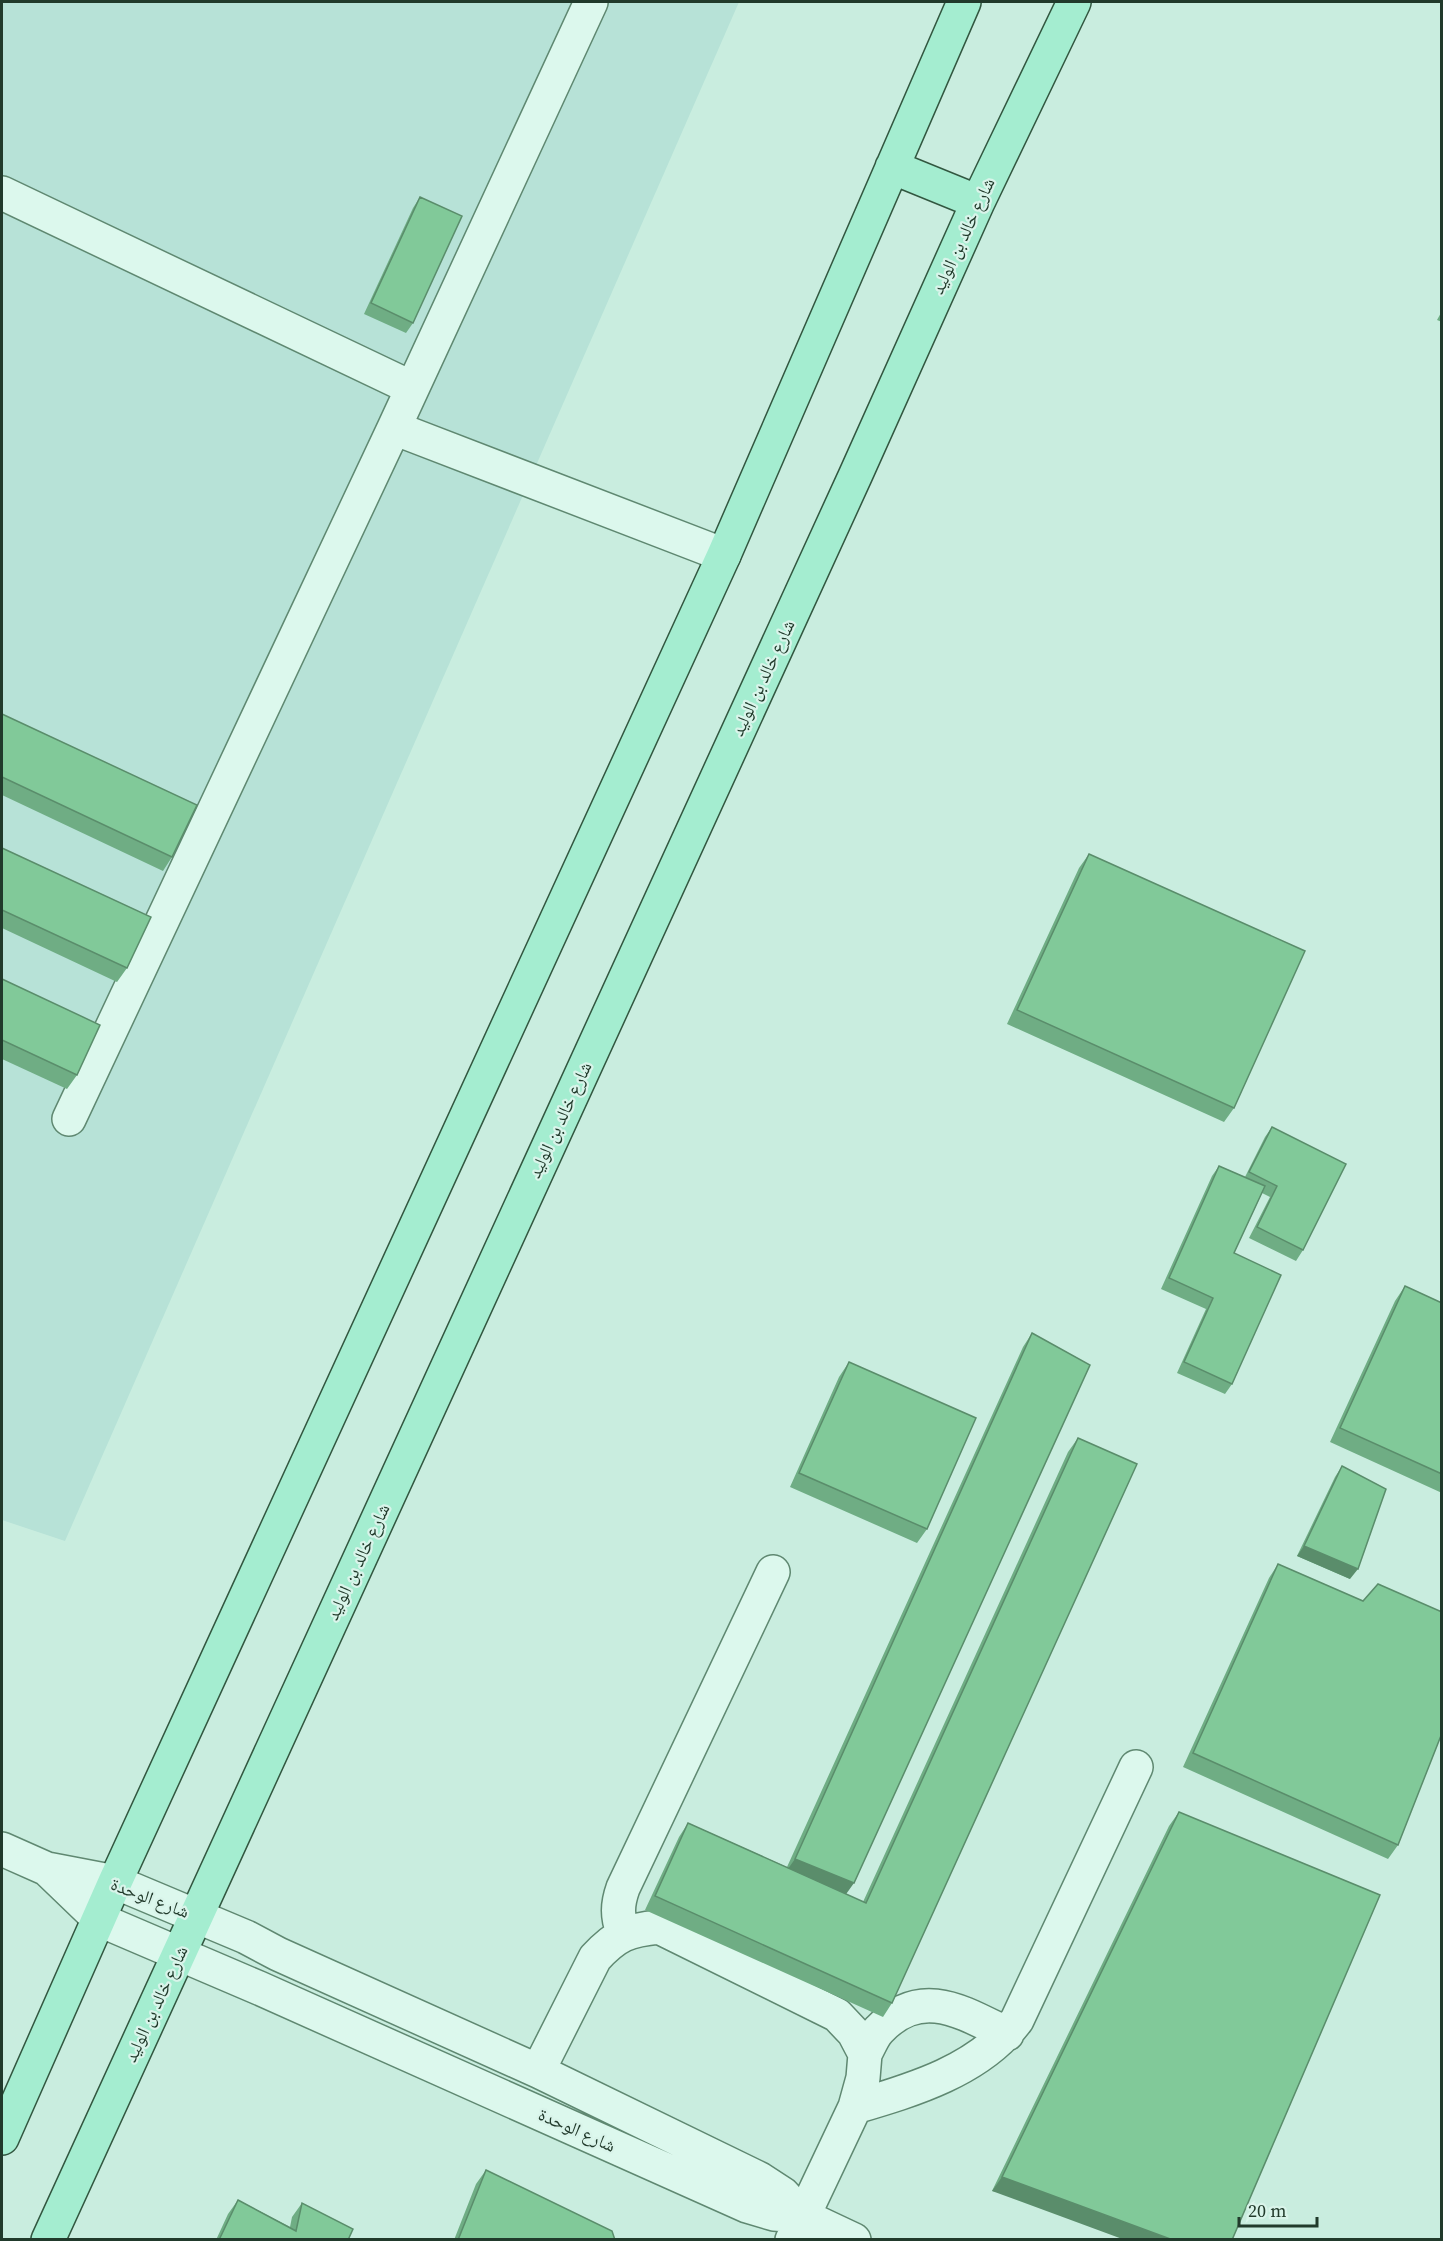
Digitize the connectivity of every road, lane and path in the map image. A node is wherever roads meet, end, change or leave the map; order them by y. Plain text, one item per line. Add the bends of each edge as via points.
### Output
1 (591, 2) edge
2 (964, 2) edge
3 (1074, 2) edge
4 (892, 167) junction
5 (2, 193) edge
6 (978, 202) junction
7 (412, 388) junction
8 (394, 428) junction
9 (724, 555) junction
10 (69, 1119) dead end
11 (773, 1572) dead end
12 (1136, 1767) dead end
13 (2, 1849) edge
14 (48, 1869) junction
15 (115, 1882) junction
16 (196, 1916) junction
17 (100, 1920) junction
18 (623, 1933) junction
19 (179, 1953) junction
20 (1007, 2034) junction
21 (865, 2054) junction
22 (538, 2071) junction
23 (855, 2107) junction
24 (2, 2138) edge
25 (798, 2228) edge
26 (48, 2240) edge
27 (854, 2240) edge

1 - 7 lane
2 - 4 main road
3 - 6 main road, شارع خالد بن الوليد
4 - 6 main road
4 - 9 main road
5 - 7 lane
6 - 16 main road, شارع خالد بن الوليد
7 - 8 lane
8 - 9 lane
8 - 10 lane
9 - 15 main road
11 - 18 lane via 623,1888 618,1919
12 - 20 lane
13 - 14 lane
14 - 15 lane, شارع الوحدة
14 - 17 lane, شارع الوحدة
15 - 16 lane, شارع الوحدة
15 - 17 main road
16 - 19 main road, شارع خالد بن الوليد
16 - 22 lane, شارع الوحدة
17 - 19 lane, شارع الوحدة
17 - 24 main road
18 - 21 lane via 659,1927 827,2010 854,2033
18 - 22 lane via 595,1958
19 - 25 lane, شارع الوحدة via 747,2206 774,2214
19 - 26 main road, شارع خالد بن الوليد
20 - 21 lane via 961,2012 930,2004 901,2012 878,2031
20 - 23 lane via 993,2048 963,2066 910,2090
21 - 23 lane
22 - 25 lane, شارع الوحدة via 760,2179 783,2194
23 - 25 lane
25 - 27 lane, شارع الوحدة

